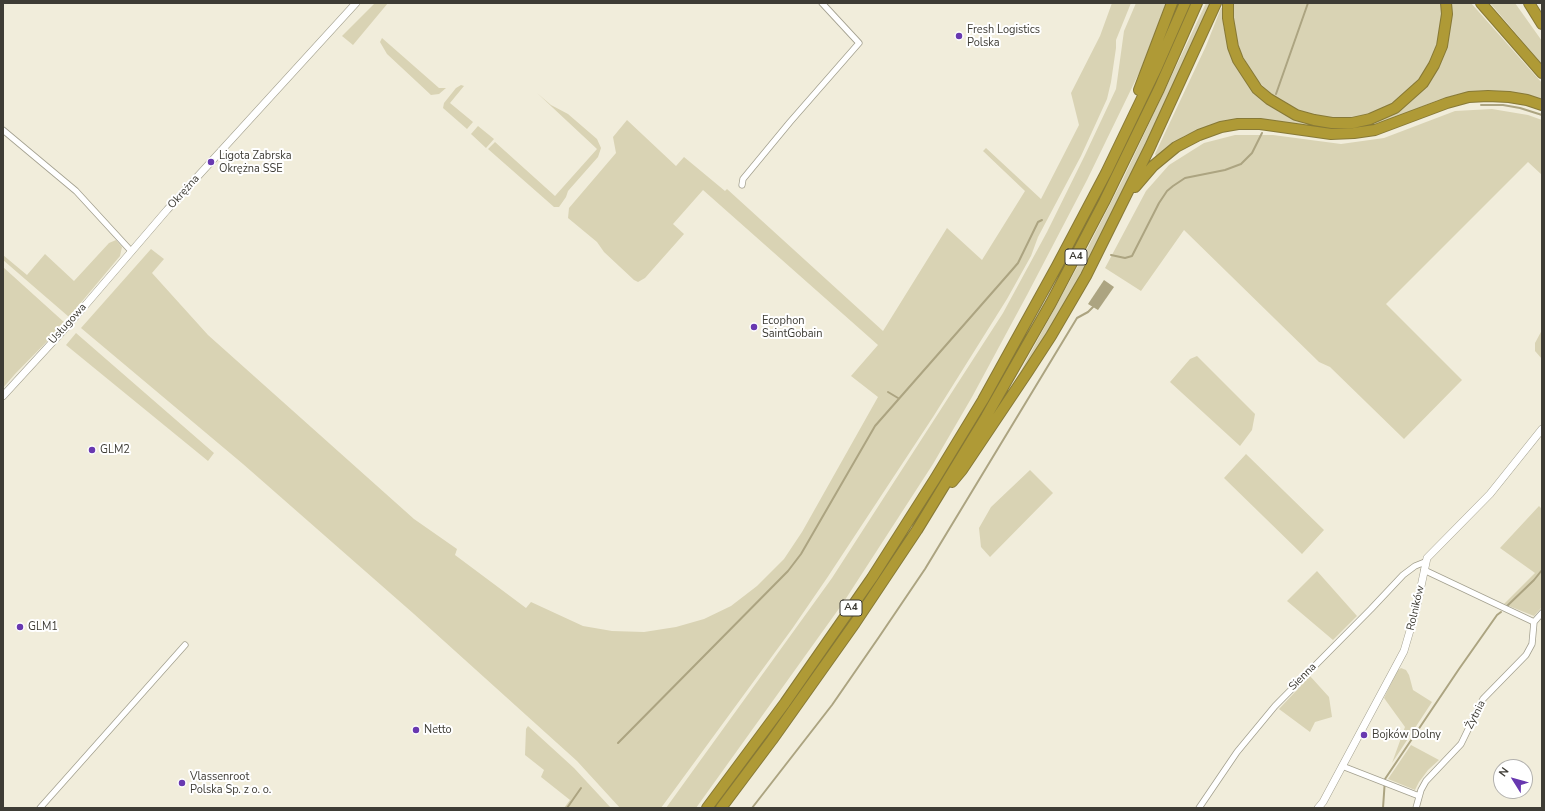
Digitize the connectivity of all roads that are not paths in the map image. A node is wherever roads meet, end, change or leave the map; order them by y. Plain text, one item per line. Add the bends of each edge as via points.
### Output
1 (356, 3) edge
2 (822, 3) edge
3 (1172, 3) edge
4 (1185, 3) edge
5 (1198, 3) edge
6 (1216, 3) edge
7 (1228, 3) edge
8 (1446, 3) edge
9 (1481, 3) edge
10 (1529, 3) edge
11 (1542, 24) edge
12 (1542, 73) edge
13 (1542, 105) edge
14 (3, 130) edge
15 (1106, 173) junction
16 (742, 185) dead end
17 (1124, 200) junction
18 (131, 251) junction
19 (3, 396) edge
20 (1542, 429) edge
21 (935, 501) junction
22 (1424, 566) junction
23 (1542, 613) edge
24 (1534, 622) junction
25 (185, 645) dead end
26 (1342, 766) junction
27 (1419, 796) junction
28 (40, 808) edge
29 (706, 808) edge
30 (721, 808) edge
31 (1199, 808) edge
32 (1318, 808) edge
33 (1416, 808) edge

1 - 18 street, Okrężna
2 - 16 street via 859,43 743,179
3 - 15 highway
4 - 15 highway, A4
5 - 21 highway, A4 via 1137,135 1072,265 1006,384
6 - 17 highway via 1186,72
7 - 8 highway via 1233,47 1238,60 1257,89 1296,115 1332,123 1370,119 1395,108 1423,83 1442,46 1447,14
9 - 12 highway
10 - 11 highway
13 - 17 highway via 1509,97 1469,97 1375,130 1354,133 1331,134 1260,124 1221,127 1176,147 1153,166
14 - 18 street via 76,191
15 - 29 highway, A4 via 1030,317 931,485 872,578 817,657
17 - 21 highway via 1086,276 1051,336 962,470
18 - 19 street, Usługowa
20 - 22 street, Rolników via 1490,494 1430,553
21 - 30 highway, A4 via 851,629
22 - 24 street
22 - 26 street, Rolników via 1416,610 1404,651
22 - 31 street, Sienna via 1415,566 1403,576 1275,706 1237,752
23 - 24 street
24 - 27 street, Żytnia via 1532,644 1526,655 1483,699 1461,744 1426,781
25 - 28 street
26 - 27 street
26 - 32 street, Rolników
27 - 33 street, Żytnia

